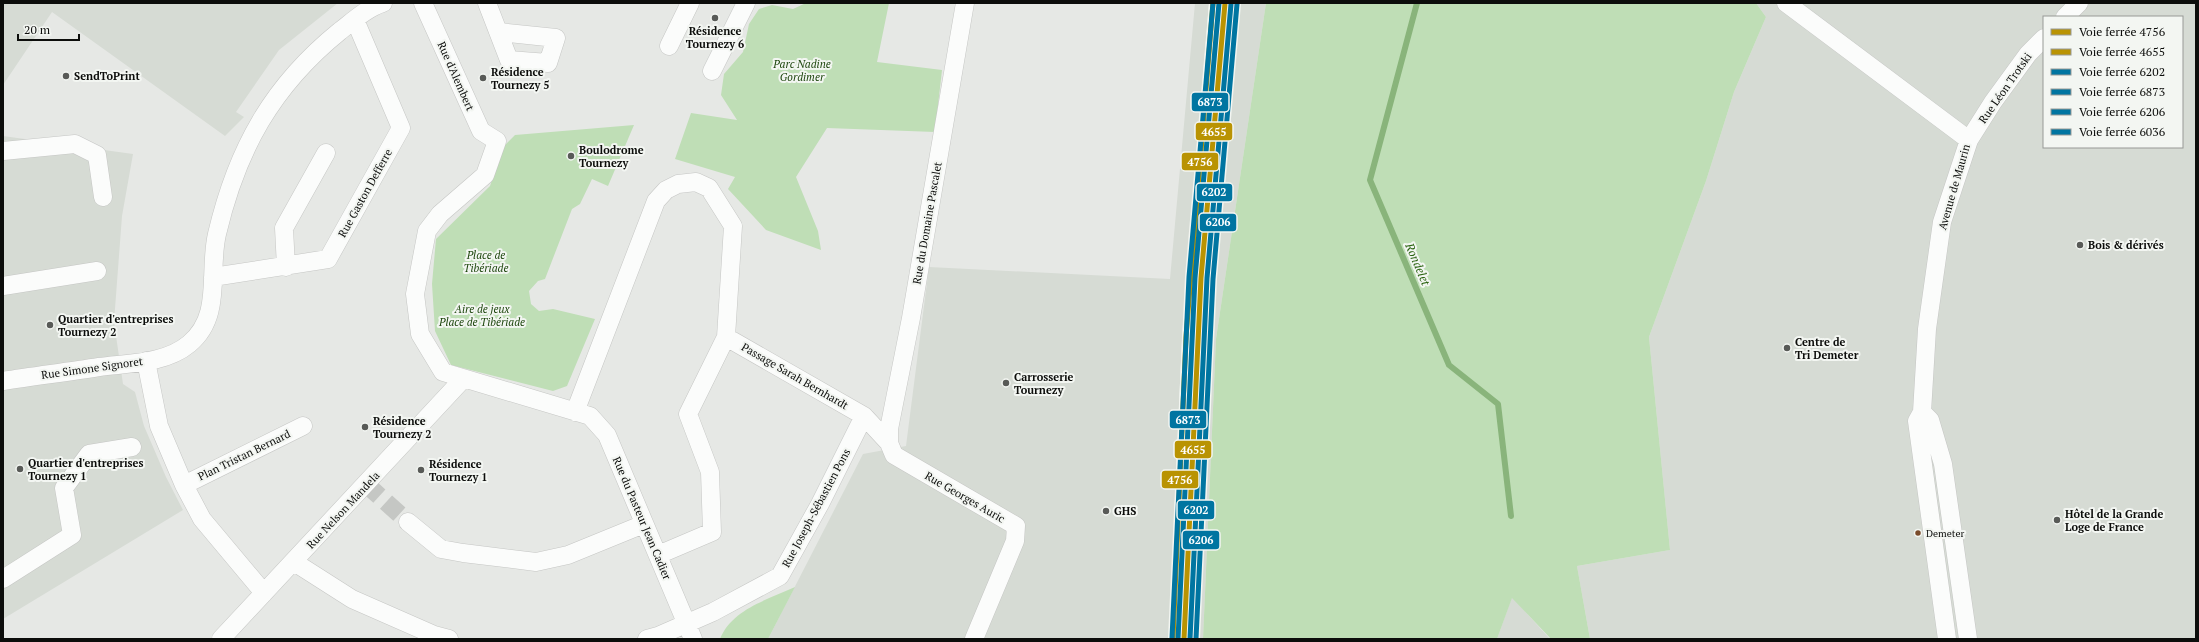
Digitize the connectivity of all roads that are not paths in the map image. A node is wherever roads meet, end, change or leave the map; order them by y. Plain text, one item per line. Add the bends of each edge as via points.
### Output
1 (383, 3) edge
2 (423, 3) edge
3 (487, 3) edge
4 (690, 3) edge
5 (746, 3) edge
6 (965, 3) edge
7 (1786, 3) edge
8 (2079, 3) edge
9 (2066, 16) edge
10 (355, 20) junction
11 (498, 32) dead end
12 (2043, 39) edge
13 (669, 46) dead end
14 (712, 71) dead end
15 (1969, 140) junction
16 (3, 151) edge
17 (326, 153) dead end
18 (103, 197) dead end
19 (286, 267) junction
20 (97, 272) dead end
21 (213, 277) junction
22 (3, 286) edge
23 (726, 337) junction
24 (146, 361) junction
25 (463, 379) junction
26 (3, 381) edge
27 (575, 412) junction
28 (1922, 412) junction
29 (864, 416) junction
30 (303, 426) dead end
31 (889, 443) junction
32 (132, 447) dead end
33 (184, 485) junction
34 (408, 522) tunnel mouth
35 (644, 524) junction
36 (658, 555) junction
37 (294, 562) junction
38 (3, 578) edge
39 (1961, 587) junction
40 (1940, 591) junction
41 (264, 593) junction
42 (690, 631) edge
43 (221, 639) edge
44 (450, 639) edge
45 (647, 639) edge
46 (974, 639) edge
47 (1948, 639) edge
48 (1968, 639) edge

1 - 10 street
2 - 25 street, Rue d'Alembert via 481,131 497,140 485,175 440,214 427,231 415,294 420,334 443,372
3 - 11 street
4 - 13 street
5 - 14 street
6 - 31 street, Rue du Domaine Pascalet via 889,429
7 - 15 street, Avenue de Maurin
8 - 9 street
10 - 19 street, Rue Gaston Defferre via 401,128 328,259
10 - 21 street via 320,48 295,74 255,128 228,192 216,235
12 - 15 street, Rue Léon Trotski via 2028,54
15 - 28 street, Avenue de Maurin via 1942,222 1927,329
16 - 18 street via 75,144 97,155
17 - 19 street via 284,228
19 - 21 street, Rue Gaston Defferre
20 - 22 street
21 - 24 street, Rue Simone Signoret via 212,306 201,332 179,350
23 - 27 street via 733,226 709,188 696,182 678,184 666,190 656,201
23 - 29 street, Passage Sarah Bernhardt
23 - 36 street via 688,414 710,472 712,532
24 - 26 street, Rue Simone Signoret
24 - 33 street via 159,426
25 - 27 street
25 - 37 street, Rue Nelson Mandela
27 - 35 street, Rue du Pasteur Jean Cadier via 590,416 607,436
28 - 39 street via 1930,420 1943,464
28 - 40 street, Avenue de Maurin via 1917,421
29 - 31 street, Rue Georges Auric
29 - 42 street, Rue Joseph-Sébastien Pons via 780,576 714,612
30 - 33 street, Plan Tristan Bernard
31 - 46 street, Rue Georges Auric via 894,455 1016,526 1015,541
32 - 38 street via 88,454 64,488 72,535
33 - 41 street via 202,519
34 - 35 street via 441,549 536,562 568,555
35 - 36 street, Rue du Pasteur Jean Cadier
36 - 42 street, Rue du Pasteur Jean Cadier
37 - 41 street, Rue Nelson Mandela
37 - 44 street via 352,599 434,635
39 - 40 street
39 - 48 street
40 - 47 street, Avenue de Maurin
41 - 43 street, Rue Nelson Mandela
42 - 45 street, Rue Joseph-Sébastien Pons

